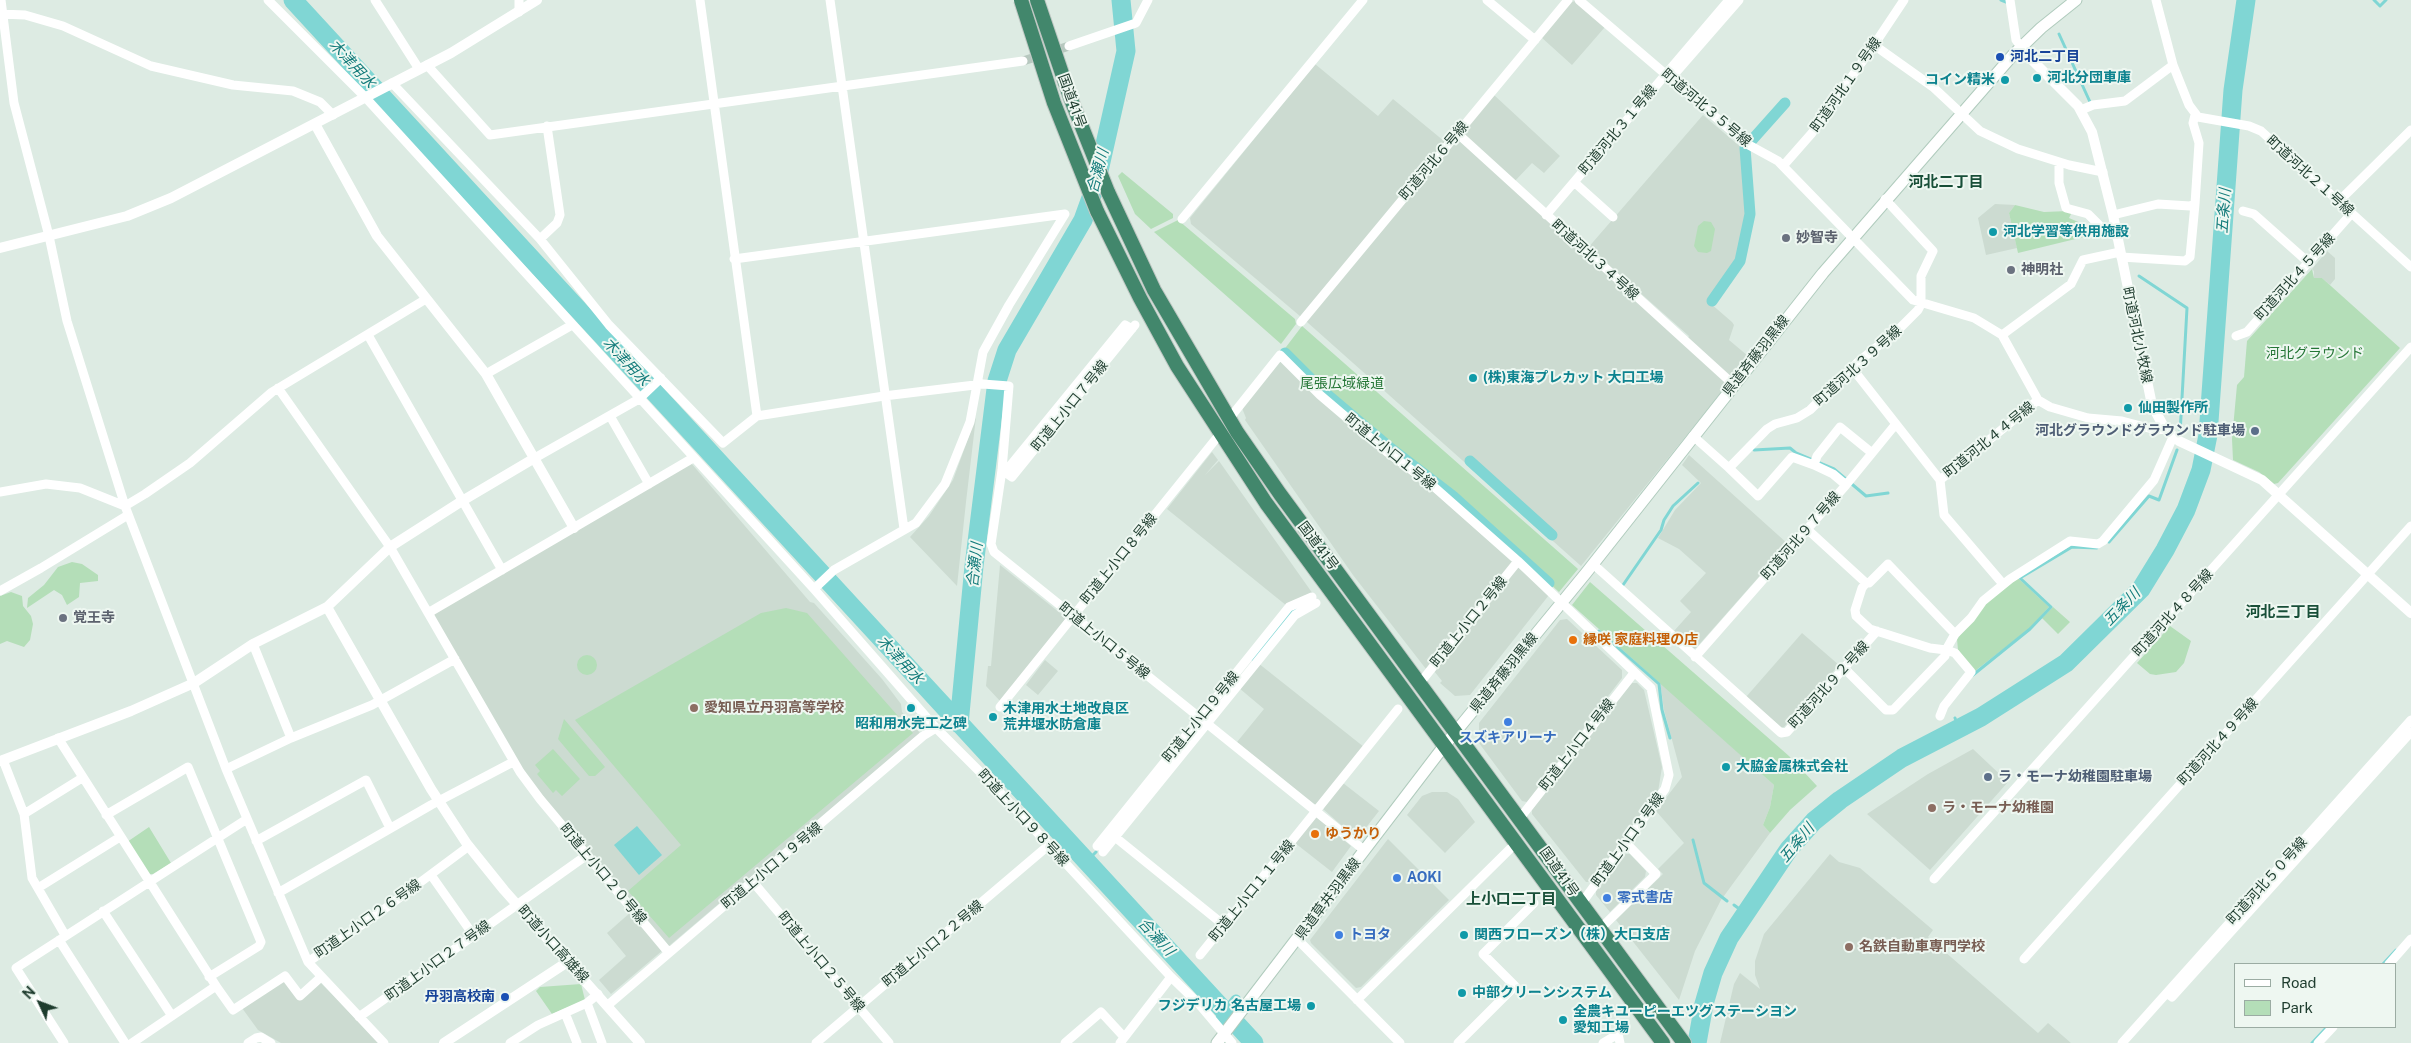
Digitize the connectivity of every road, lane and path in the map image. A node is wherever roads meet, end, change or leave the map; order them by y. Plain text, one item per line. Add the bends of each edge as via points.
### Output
1 (1, 0) edge
2 (268, 0) edge
3 (375, 0) edge
4 (519, 0) edge
5 (537, 0) edge
6 (700, 0) edge
7 (830, 0) edge
8 (1021, 0) edge
9 (1037, 0) edge
10 (1148, 0) edge
11 (1362, 0) edge
12 (1487, 0) edge
13 (1568, 0) edge
14 (1579, 0) edge
15 (1729, 0) edge
16 (1738, 0) edge
17 (1904, 0) edge
18 (2010, 0) edge
19 (2076, 0) edge
20 (2156, 0) edge
21 (519, 12) junction
22 (1, 14) edge
23 (1535, 40) junction
24 (1874, 45) junction
25 (1069, 46) tunnel mouth
26 (2021, 47) junction
27 (1023, 61) tunnel mouth
28 (2173, 64) junction
29 (423, 67) junction
30 (1669, 76) junction
31 (390, 85) junction
32 (842, 86) junction
33 (365, 97) junction
34 (715, 103) junction
35 (2081, 110) junction
36 (1961, 113) junction
37 (2195, 114) junction
38 (333, 115) junction
39 (315, 124) junction
40 (547, 126) junction
41 (2411, 130) edge
42 (1457, 133) junction
43 (2059, 162) junction
44 (1783, 166) junction
45 (2103, 172) junction
46 (1574, 182) junction
47 (1885, 200) junction
48 (2338, 202) junction
49 (2195, 204) junction
50 (2243, 211) dead end
51 (2351, 214) junction
52 (1546, 215) junction
53 (2113, 215) junction
54 (1613, 217) dead end
55 (1182, 219) dead end
56 (50, 236) junction
57 (2117, 236) junction
58 (1852, 238) junction
59 (540, 239) junction
60 (863, 243) junction
61 (0, 248) edge
62 (2120, 254) junction
63 (734, 259) junction
64 (2309, 263) junction
65 (2411, 267) edge
66 (426, 299) junction
67 (1921, 304) junction
68 (1301, 322) dead end
69 (572, 325) junction
70 (1134, 327) dead end
71 (368, 335) junction
72 (2002, 335) junction
73 (2236, 336) dead end
74 (2411, 347) edge
75 (1852, 368) junction
76 (486, 374) junction
77 (661, 378) junction
78 (982, 384) junction
79 (1734, 385) junction
80 (278, 388) junction
81 (884, 396) junction
82 (639, 399) junction
83 (2038, 400) junction
84 (610, 416) junction
85 (757, 416) junction
86 (1229, 419) junction
87 (1895, 425) junction
88 (2165, 429) junction
89 (1219, 434) junction
90 (1693, 436) junction
91 (2173, 437) junction
92 (1872, 453) junction
93 (693, 458) junction
94 (533, 459) junction
95 (1814, 465) junction
96 (1728, 468) junction
97 (1003, 471) junction
98 (1940, 480) junction
99 (649, 484) junction
100 (1846, 485) junction
101 (0, 492) edge
102 (2279, 495) junction
103 (462, 501) junction
104 (125, 506) junction
105 (128, 515) junction
106 (2411, 526) edge
107 (574, 528) junction
108 (904, 528) junction
109 (1808, 529) junction
110 (390, 547) junction
111 (1518, 561) junction
112 (1593, 564) junction
113 (502, 570) junction
114 (2368, 574) junction
115 (1866, 583) junction
116 (2003, 584) junction
117 (816, 588) junction
118 (0, 590) edge
119 (1314, 600) dead end
120 (1561, 604) junction
121 (327, 607) junction
122 (428, 613) junction
123 (2411, 614) edge
124 (1074, 616) junction
125 (1877, 631) junction
126 (1955, 634) junction
127 (253, 644) junction
128 (1946, 650) junction
129 (1695, 657) junction
130 (455, 659) junction
131 (1844, 668) junction
132 (1634, 673) junction
133 (194, 683) junction
134 (1420, 683) junction
135 (380, 701) junction
136 (1000, 707) dead end
137 (1398, 709) dead end
138 (1940, 716) dead end
139 (2411, 720) edge
140 (1204, 721) junction
141 (936, 728) junction
142 (1457, 731) junction
143 (2411, 732) edge
144 (58, 738) junction
145 (291, 738) junction
146 (1444, 746) junction
147 (2, 760) edge
148 (513, 762) junction
149 (226, 769) junction
150 (82, 778) junction
151 (439, 801) junction
152 (1317, 812) junction
153 (24, 814) junction
154 (106, 815) junction
155 (1520, 818) junction
156 (247, 819) junction
157 (390, 828) junction
158 (120, 837) junction
159 (218, 837) junction
160 (1115, 837) junction
161 (256, 841) junction
162 (1516, 843) junction
163 (1626, 843) junction
164 (468, 845) junction
165 (1049, 846) junction
166 (1364, 850) junction
167 (587, 855) junction
168 (431, 875) junction
169 (1934, 879) dead end
170 (148, 882) junction
171 (753, 882) junction
172 (38, 888) junction
173 (278, 893) junction
174 (1534, 903) dead end
175 (517, 904) junction
176 (1581, 904) junction
177 (103, 911) junction
178 (1225, 926) junction
179 (1600, 929) junction
180 (474, 936) junction
181 (62, 938) junction
182 (2411, 939) edge
183 (1297, 940) junction
184 (669, 953) junction
185 (1200, 955) dead end
186 (2024, 959) dead end
187 (569, 961) junction
188 (308, 962) junction
189 (2390, 963) edge
190 (209, 977) junction
191 (321, 977) junction
192 (1171, 977) junction
193 (216, 986) junction
194 (2167, 993) junction
195 (598, 994) junction
196 (1357, 1000) junction
197 (587, 1003) junction
198 (608, 1005) junction
199 (858, 1007) junction
200 (565, 1013) junction
201 (172, 1016) junction
202 (359, 1017) junction
203 (2332, 1028) edge
204 (1619, 1039) edge
205 (1122, 1040) edge
206 (1224, 1040) edge
207 (64, 1043) edge
208 (125, 1043) edge
209 (132, 1043) edge
210 (248, 1043) edge
211 (271, 1043) edge
212 (384, 1043) edge
213 (444, 1043) edge
214 (510, 1043) edge
215 (577, 1043) edge
216 (602, 1043) edge
217 (640, 1043) edge
218 (816, 1043) edge
219 (889, 1043) edge
220 (1065, 1043) edge
221 (1400, 1043) edge
222 (1458, 1043) edge
223 (1603, 1043) edge
224 (1663, 1043) edge
225 (1684, 1043) edge
226 (2122, 1043) edge
227 (2318, 1043) edge

1 - 22 street
2 - 33 street, 町道上小口９８号線
3 - 29 street
4 - 21 street
5 - 21 street
6 - 34 street
7 - 32 street
8 - 89 highway, 国道41号, bridge via 1054,103 1089,192 1140,298
9 - 86 highway, 国道41号, bridge via 1070,97 1104,182 1154,290
10 - 25 street via 1136,24
11 - 55 street
12 - 23 street
13 - 23 street, 町道河北６号線
14 - 30 street, 町道河北３５号線
15 - 30 street, 町道河北３１号線
16 - 30 street
17 - 24 street, 町道河北１９号線
18 - 26 street via 2016,40
19 - 26 main road, 県道斉藤羽黒線
20 - 28 street
21 - 29 street
22 - 38 street via 25,15 63,26 151,66 233,85 293,91 320,102
22 - 56 street via 14,103
23 - 42 street, 町道河北６号線
24 - 36 street via 1914,72
24 - 44 street, 町道河北１９号線 via 1812,133
26 - 35 street, 町道河北小牧線
26 - 36 main road, 県道斉藤羽黒線
27 - 32 street
28 - 35 street via 2125,101
28 - 37 street
29 - 31 street
29 - 40 street via 490,135
30 - 44 street, 町道河北３５号線 via 1747,144
30 - 46 street, 町道河北３１号線
31 - 33 street
31 - 59 street
32 - 34 street
32 - 60 street
33 - 38 street
33 - 69 street, 町道上小口９８号線
34 - 40 street
34 - 63 street
35 - 45 street, 町道河北小牧線 via 2092,132
36 - 43 street via 1973,126 2009,146
36 - 47 main road, 県道斉藤羽黒線
37 - 48 street, 町道河北２１号線 via 2201,119 2261,131
37 - 49 street via 2192,123 2199,143
38 - 39 street
39 - 56 street via 149,208
39 - 66 street via 377,236
40 - 59 street via 560,214 557,223
41 - 48 street
42 - 52 street, 町道河北３４号線
42 - 68 street, 町道河北６号線
43 - 45 street
43 - 57 street via 2059,183 2066,208 2088,214 2107,233
44 - 58 street, 町道河北３５号線
45 - 53 street, 町道河北小牧線
46 - 52 street, 町道河北３１号線
46 - 54 street
47 - 58 main road, 県道斉藤羽黒線
47 - 67 street via 1933,251 1921,276
48 - 51 street, 町道河北２１号線
49 - 53 street via 2158,204
49 - 62 street via 2190,257 2185,262
50 - 64 street via 2254,214
51 - 64 street, 町道河北４５号線
51 - 65 street, 町道河北２１号線
52 - 79 street, 町道河北３４号線
53 - 57 street, 町道河北小牧線
56 - 61 street
56 - 104 street via 67,321
57 - 62 street, 町道河北小牧線
58 - 67 street, 町道河北３５号線 via 1913,300
58 - 79 main road, 県道斉藤羽黒線
59 - 77 street via 609,325
60 - 63 street
60 - 78 street via 1064,214 983,352
60 - 81 street
62 - 72 street via 2082,260 2071,284
62 - 88 street, 町道河北小牧線 via 2152,405
63 - 85 street
64 - 73 street, 町道河北４５号線 via 2246,332
66 - 71 street
66 - 76 street
67 - 72 street, 町道河北３５号線 via 1974,318
67 - 75 street, 町道河北３９号線 via 1899,329
69 - 76 street
69 - 82 street, 町道上小口９８号線
70 - 97 street via 1125,325
71 - 80 street
71 - 103 street
72 - 83 street, 町道河北３５号線
74 - 102 street, 町道河北４８号線
75 - 87 street
75 - 96 street, 町道河北３９号線 via 1810,410 1767,429
76 - 94 street
77 - 82 street
77 - 85 street via 723,443
78 - 81 street, 町道上小口５号線
78 - 97 street, 町道上小口５号線 via 1009,386
78 - 108 street via 945,484 916,523
79 - 90 main road, 県道斉藤羽黒線
80 - 104 street via 190,463
80 - 110 street, 町道上小口２０号線
81 - 85 street, 町道上小口５号線
81 - 108 street
82 - 84 street
82 - 93 street, 町道上小口９８号線
83 - 88 street via 2050,407 2088,418
83 - 98 street, 町道河北４４号線
84 - 94 street
84 - 99 street
86 - 111 street, 町道上小口１号線 via 1280,355 1339,411 1432,485
86 - 134 highway, 国道41号 via 1280,494
87 - 92 street
87 - 98 street
88 - 91 street, 町道河北小牧線
89 - 124 street, 町道上小口８号線
89 - 146 highway, 国道41号 via 1266,504
90 - 96 street
90 - 112 main road, 県道斉藤羽黒線
91 - 102 street, 町道河北小牧線 via 2256,476
91 - 116 street via 2154,480 2103,541 2098,544 2070,541
92 - 95 street via 1840,427 1817,456
92 - 100 street
93 - 99 street
93 - 117 street, 町道上小口９８号線
94 - 103 street
94 - 107 street
95 - 96 street, 町道河北９７号線 via 1792,457 1758,496
95 - 100 street, 町道河北９７号線
97 - 124 street, 町道上小口５号線 via 992,551
98 - 116 street via 1944,515
99 - 107 street
100 - 109 street, 町道河北９７号線
101 - 104 street via 46,484 80,488
102 - 114 street, 町道河北小牧線
102 - 169 street, 町道河北４８号線
103 - 110 street
103 - 113 street
104 - 105 street
105 - 118 street
105 - 133 street
106 - 114 street, 町道河北４９号線
107 - 113 street
108 - 117 street via 832,572
109 - 115 street
109 - 129 street, 町道河北９７号線
110 - 121 street
110 - 122 street, 町道上小口２０号線
111 - 120 street, 町道上小口１号線
111 - 134 street, 町道上小口２号線
112 - 120 main road, 県道斉藤羽黒線
112 - 129 street
113 - 122 street
114 - 123 street, 町道河北小牧線
114 - 186 street, 町道河北４９号線
115 - 125 street via 1854,610 1870,629
115 - 126 street via 1888,564
116 - 126 street via 1983,601
117 - 141 street, 町道上小口９８号線
119 - 140 street via 1295,615
120 - 132 street, 町道上小口３号線
120 - 142 main road, 県道斉藤羽黒線
121 - 127 street
121 - 135 street, 町道小口高雄線
122 - 130 street, 町道上小口２０号線
124 - 136 street, 町道上小口８号線
124 - 140 street, 町道上小口５号線
125 - 128 street
125 - 131 street, 町道河北９２号線
126 - 128 street
127 - 133 street
127 - 145 street
128 - 131 street via 1945,656 1893,710 1886,710
128 - 138 street via 1955,653 1971,672
129 - 131 street, 町道河北９２号線 via 1779,732 1787,732
130 - 135 street
130 - 148 street, 町道上小口２０号線
132 - 155 street, 町道上小口４号線
132 - 163 street, 町道上小口３号線 via 1651,688 1669,775 1665,789
133 - 144 street
133 - 149 street
134 - 142 highway, 国道41号
135 - 145 street
135 - 151 street, 町道小口高雄線
137 - 152 street, 町道上小口１１号線
139 - 194 street, 町道河北５０号線
140 - 152 street, 町道上小口５号線
140 - 160 street
140 - 160 street, 町道上小口９号線 via 1100,849
141 - 165 street, 町道上小口９８号線
141 - 171 street, 町道上小口１９号線
142 - 146 main road, 県道草井羽黒線
142 - 155 highway, 国道41号
143 - 194 street via 2172,997
144 - 147 street
144 - 150 street
145 - 149 street
146 - 162 highway, 国道41号
146 - 166 main road, 県道草井羽黒線
147 - 153 street
148 - 151 street
148 - 167 street, 町道上小口２０号線 via 536,795
149 - 156 street
150 - 153 street
150 - 154 street
151 - 157 street
151 - 164 street, 町道小口高雄線
152 - 166 street, 町道上小口５号線
152 - 178 street, 町道上小口１１号線
153 - 172 street via 32,878
154 - 158 street
154 - 159 street via 188,767
155 - 176 highway, 国道41号
156 - 159 street
156 - 161 street
157 - 161 street via 366,780
157 - 173 street
158 - 170 street
158 - 172 street
159 - 170 street
159 - 190 street via 261,942
160 - 178 street
161 - 173 street
162 - 196 street
162 - 224 highway, 国道41号
163 - 176 street, 町道上小口３号線
163 - 179 street via 1656,874
164 - 168 street, 町道上小口２６号線
164 - 175 street, 町道小口高雄線
165 - 192 street, 町道上小口９８号線
165 - 199 street, 町道上小口２２号線
166 - 183 main road, 県道草井羽黒線
167 - 175 street, 町道上小口２７号線
167 - 184 street, 町道上小口２０号線
168 - 180 street
168 - 188 street, 町道上小口２６号線
170 - 177 street
170 - 190 street
171 - 184 street, 町道上小口１９号線
171 - 199 street, 町道上小口２５号線
172 - 181 street
173 - 188 street
174 - 222 street via 1483,954 1515,986
175 - 180 street, 町道上小口２７号線
175 - 187 street, 町道小口高雄線
176 - 179 highway, 国道41号
177 - 181 street
177 - 201 street
178 - 185 street, 町道上小口１１号線
179 - 225 highway, 国道41号
180 - 202 street, 町道上小口２７号線
181 - 207 street via 16,968
181 - 208 street
182 - 189 street
183 - 196 street
183 - 206 main road, 県道草井羽黒線 via 1245,1006
184 - 198 street, 町道上小口１９号線
187 - 195 street, 町道小口高雄線
187 - 213 street
188 - 191 street, 町道上小口２６号線
190 - 193 street
191 - 193 street via 300,996 285,976 233,1010
191 - 202 street, 町道上小口２６号線
192 - 205 street
192 - 206 street, 町道上小口９８号線 via 1199,1004
193 - 201 street
194 - 226 street, 町道河北５０号線
195 - 197 street
195 - 198 street, 町道小口高雄線
196 - 221 street
197 - 200 street
197 - 216 street
198 - 217 street, 町道小口高雄線
199 - 218 street, 町道上小口２２号線
199 - 219 street, 町道上小口２５号線
200 - 214 street
200 - 215 street
201 - 209 street
202 - 212 street, 町道上小口２６号線
203 - 227 street
204 - 223 street
205 - 220 street via 1101,1012
210 - 211 street via 261,1038

